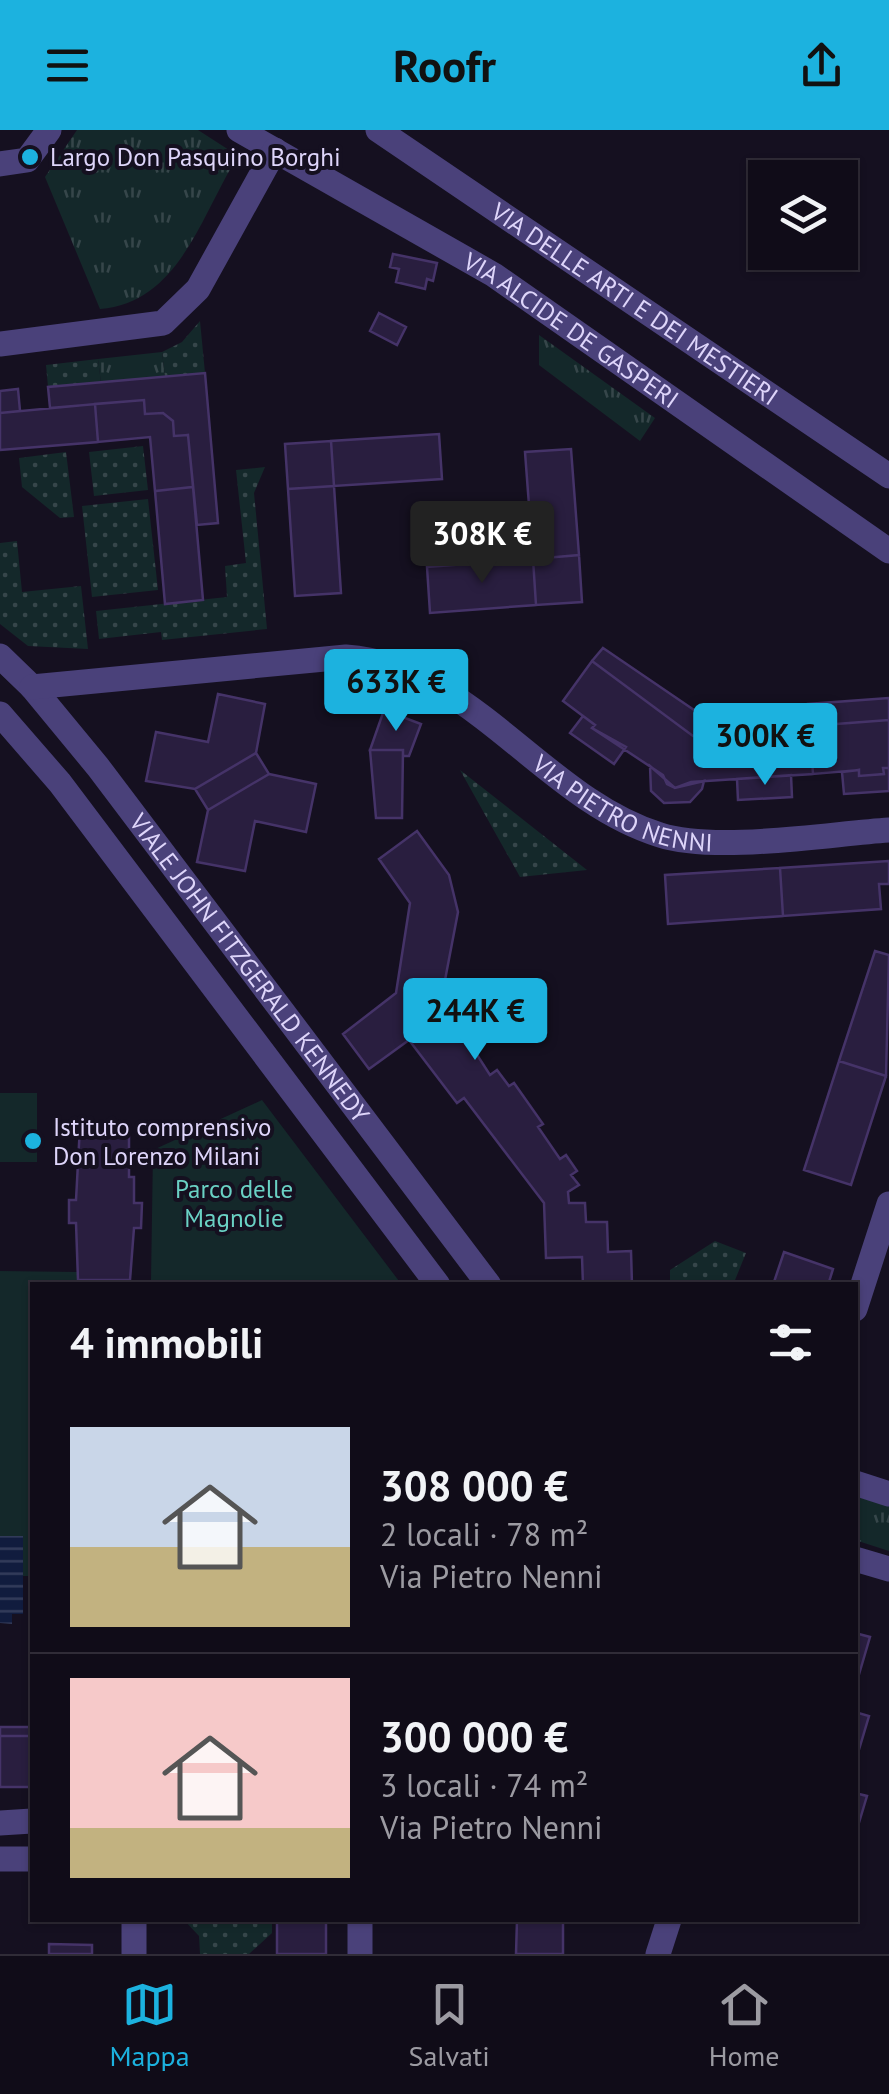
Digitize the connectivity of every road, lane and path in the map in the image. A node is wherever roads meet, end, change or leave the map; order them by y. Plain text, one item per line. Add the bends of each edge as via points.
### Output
1 (49, 130) edge
2 (239, 130) edge
3 (378, 130) edge
4 (275, 150) junction
5 (0, 164) edge
6 (0, 344) edge
7 (889, 476) edge
8 (889, 551) edge
9 (0, 656) edge
10 (32, 687) junction
11 (0, 714) edge
12 (889, 830) edge
13 (889, 1204) edge
14 (436, 1282) edge
15 (487, 1282) edge
16 (858, 1300) edge
17 (858, 1484) edge
18 (889, 1494) edge
19 (858, 1560) edge
20 (889, 1570) edge
21 (30, 1821) edge
22 (0, 1823) edge
23 (30, 1859) edge
24 (0, 1860) edge
25 (134, 1922) edge
26 (360, 1922) edge
27 (668, 1922) edge
28 (134, 1954) edge
29 (360, 1954) edge
30 (658, 1954) edge

1 - 5 street via 27,160
2 - 4 street, VIA ALCIDE DE GASPERI
3 - 7 street, VIA DELLE ARTI E DEI MESTIERI
4 - 6 street via 198,289 163,323
4 - 8 street, VIA ALCIDE DE GASPERI via 494,275
9 - 10 street, VIALE JOHN FITZGERALD KENNEDY
10 - 12 street, VIA PIETRO NENNI via 372,658 426,679 582,796 664,837
10 - 15 street, VIALE JOHN FITZGERALD KENNEDY
11 - 14 street, VIALE JOHN FITZGERALD KENNEDY via 60,783
13 - 16 street
17 - 18 street
19 - 20 street
21 - 22 street
23 - 24 street
25 - 28 street
26 - 29 street
27 - 30 street

